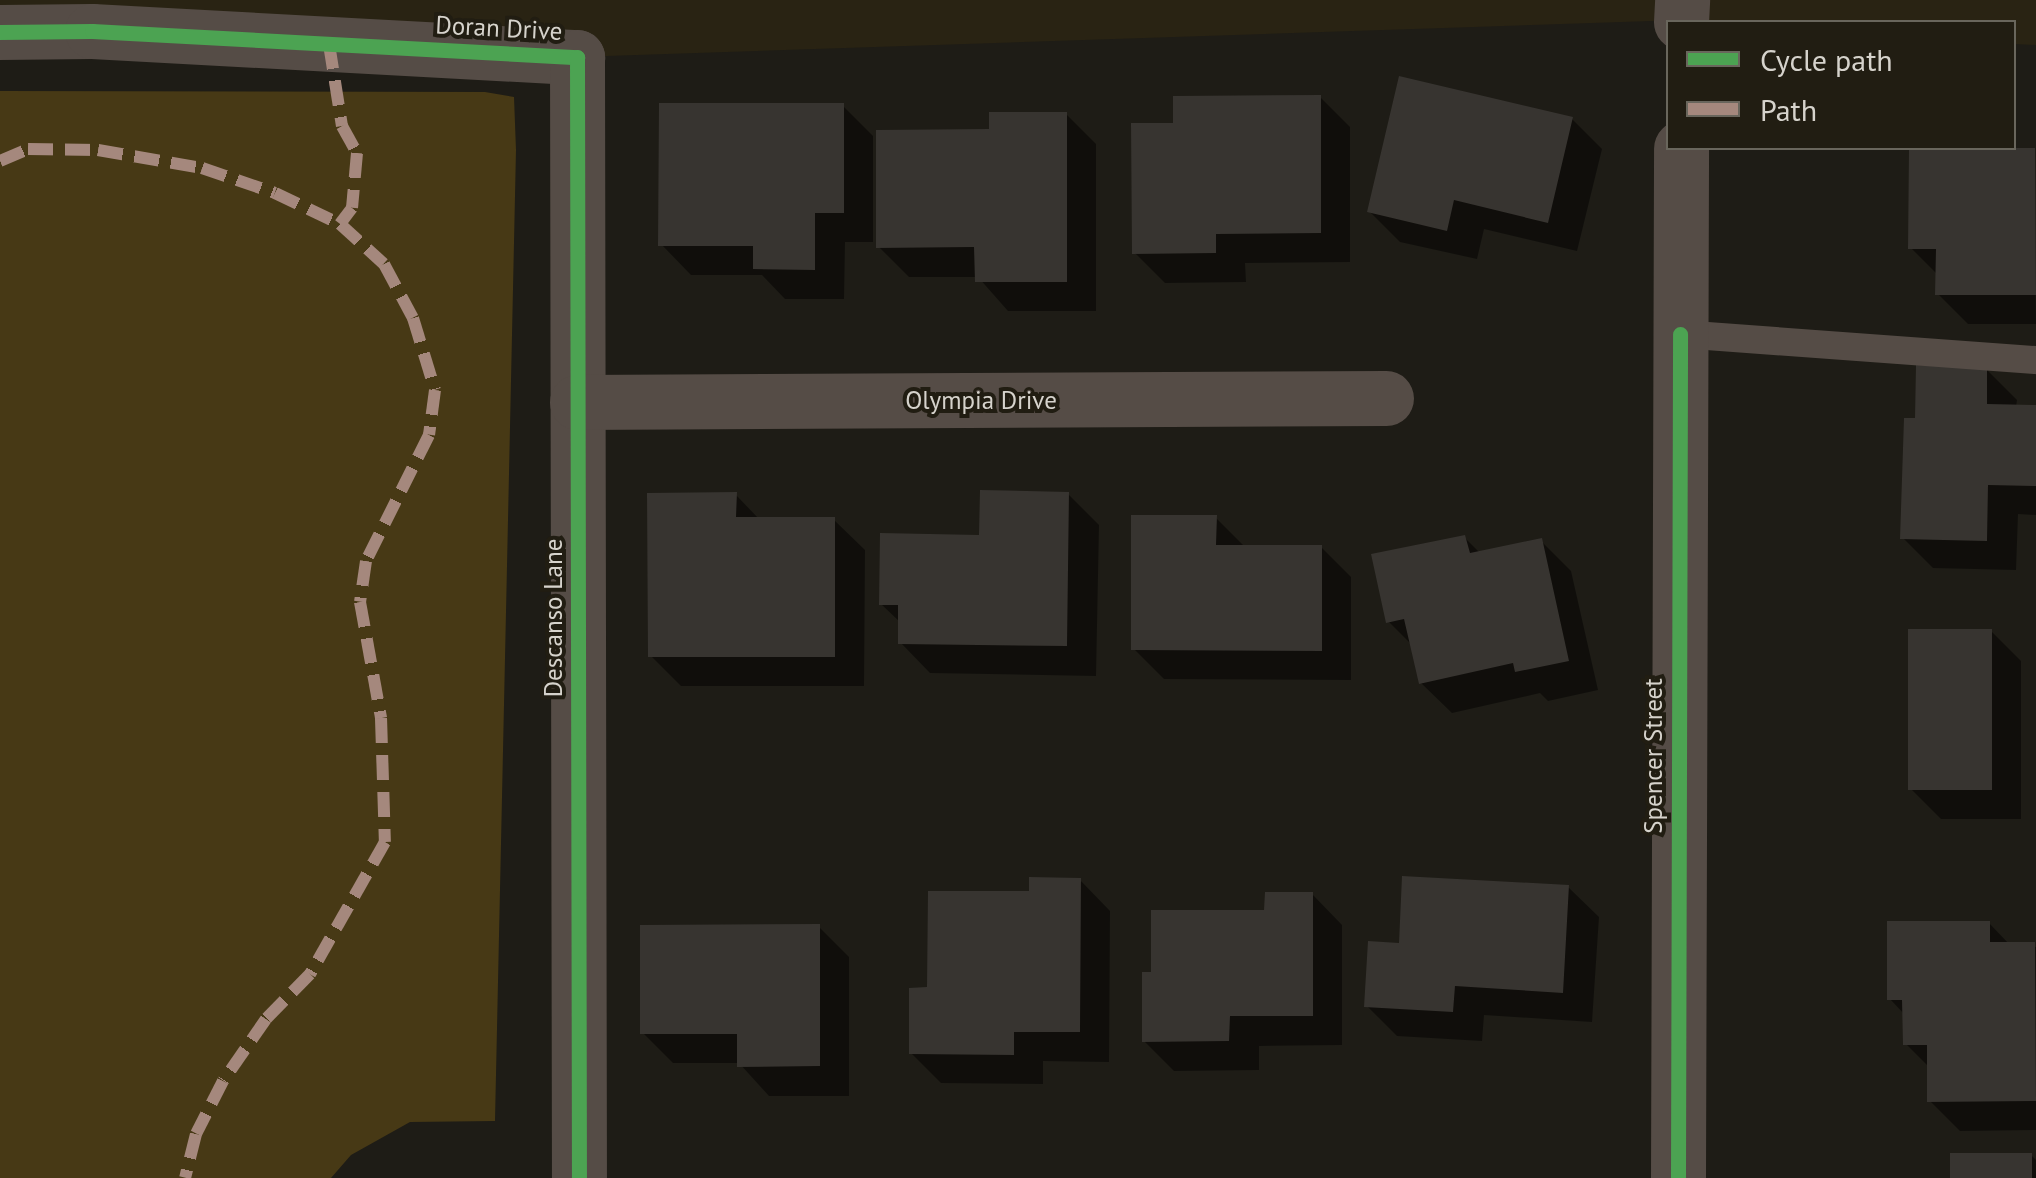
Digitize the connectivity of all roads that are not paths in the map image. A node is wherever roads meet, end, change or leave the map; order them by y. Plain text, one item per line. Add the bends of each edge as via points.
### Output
1 (91, 16) edge
2 (0, 32) edge
3 (577, 58) joint
4 (1680, 150) edge
5 (1680, 334) junction
6 (2036, 360) edge
7 (1386, 398) dead end
8 (577, 402) junction
9 (579, 1178) edge
10 (1678, 1178) edge

1 - 2 street, Doran Drive
1 - 3 street, Doran Drive
3 - 8 street, Descanso Lane
4 - 5 street, Spencer Street
5 - 6 lane
5 - 10 street, Spencer Street
7 - 8 street, Olympia Drive
8 - 9 street, Descanso Lane

